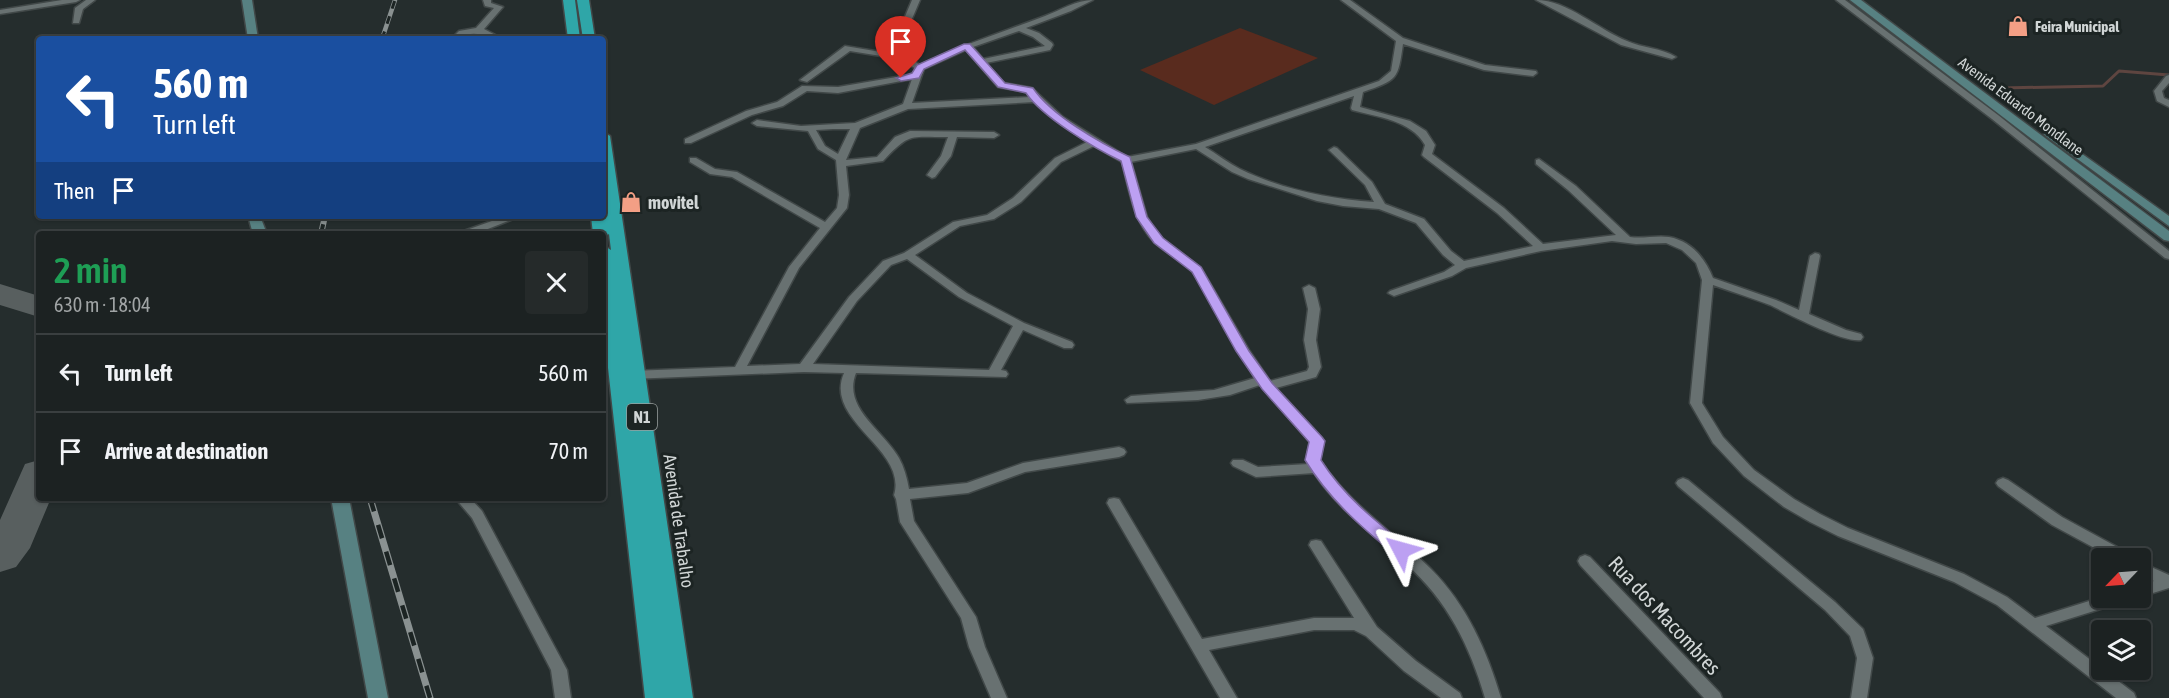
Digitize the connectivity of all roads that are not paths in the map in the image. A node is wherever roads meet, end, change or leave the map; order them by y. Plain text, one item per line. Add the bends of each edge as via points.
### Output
1 (76, 0) edge
2 (91, 0) edge
3 (247, 0) edge
4 (487, 0) edge
5 (569, 0) edge
6 (584, 0) edge
7 (916, 0) edge
8 (1089, 0) edge
9 (1345, 0) edge
10 (1540, 0) edge
11 (1840, 0) edge
12 (1855, 0) edge
13 (1870, 0) edge
14 (0, 12) edge
15 (75, 21) dead end
16 (1021, 29) junction
17 (479, 30) junction
18 (589, 35) edge
19 (253, 36) edge
20 (458, 36) edge
21 (492, 36) edge
22 (574, 36) edge
23 (1400, 40) junction
24 (967, 46) junction
25 (902, 52) junction
26 (1672, 57) dead end
27 (980, 62) junction
28 (918, 72) junction
29 (1533, 73) dead end
30 (2168, 79) edge
31 (804, 80) dead end
32 (1359, 92) junction
33 (1035, 99) junction
34 (2169, 104) edge
35 (907, 106) junction
36 (757, 123) dead end
37 (856, 126) junction
38 (811, 128) junction
39 (954, 134) junction
40 (994, 135) dead end
41 (688, 141) dead end
42 (1095, 142) junction
43 (1197, 146) junction
44 (1334, 150) dead end
45 (693, 160) dead end
46 (1126, 160) junction
47 (841, 161) junction
48 (1539, 162) dead end
49 (932, 175) dead end
50 (606, 203) edge
51 (1380, 206) junction
52 (508, 219) edge
53 (600, 219) edge
54 (2169, 222) edge
55 (827, 228) junction
56 (474, 231) edge
57 (607, 233) edge
58 (2169, 237) edge
59 (1627, 240) junction
60 (1541, 248) junction
61 (908, 255) junction
62 (1815, 256) dead end
63 (2169, 256) edge
64 (1462, 265) junction
65 (606, 266) edge
66 (1708, 280) junction
67 (1309, 288) dead end
68 (1394, 293) dead end
69 (1803, 316) junction
70 (1020, 325) junction
71 (1857, 337) dead end
72 (1068, 345) dead end
73 (804, 368) junction
74 (852, 369) junction
75 (738, 372) junction
76 (627, 375) junction
77 (1265, 383) junction
78 (1131, 400) dead end
79 (1119, 452) dead end
80 (647, 456) junction
81 (627, 460) junction
82 (1238, 463) dead end
83 (1317, 468) junction
84 (1683, 483) dead end
85 (2003, 483) dead end
86 (901, 495) junction
87 (341, 501) edge
88 (465, 501) edge
89 (1114, 503) dead end
90 (1316, 544) dead end
91 (2107, 548) edge
92 (1585, 561) dead end
93 (2151, 573) edge
94 (2169, 582) edge
95 (2151, 588) edge
96 (2091, 606) edge
97 (2034, 624) junction
98 (660, 627) junction
99 (1372, 632) junction
100 (1199, 646) junction
101 (378, 698) edge
102 (563, 698) edge
103 (657, 698) edge
104 (681, 698) edge
105 (999, 698) edge
106 (1229, 698) edge
107 (1454, 698) edge
108 (1493, 698) edge
109 (1714, 698) edge
110 (1859, 698) edge
111 (2128, 698) edge

1 - 14 street
2 - 15 street via 78,8
3 - 19 main road
4 - 17 street via 499,7
5 - 22 highway
6 - 18 highway
7 - 25 street via 899,40
8 - 16 street
9 - 23 street
10 - 26 street via 1624,43
11 - 63 street
12 - 58 main road, Avenida Eduardo Mondlane
13 - 54 main road, Avenida Eduardo Mondlane
16 - 24 street
16 - 27 street via 1049,45
17 - 20 street
17 - 21 street
18 - 22 highway
23 - 29 street via 1484,67
23 - 32 street via 1395,72 1382,83
24 - 27 street
24 - 28 street
25 - 28 street
25 - 31 street via 881,54 848,48
27 - 33 street via 1002,85 1023,87
28 - 35 street
28 - 41 street via 838,90 805,88 780,104 748,113
30 - 34 street via 2158,91 2160,99
32 - 43 street
32 - 60 street via 1355,108 1407,123 1423,133 1430,146 1426,155 1459,176
33 - 35 street
33 - 42 street
35 - 37 street
36 - 38 street
37 - 38 street
37 - 47 street
38 - 47 street via 816,144
39 - 40 street
39 - 47 street via 903,136 880,159
39 - 49 street via 946,156
42 - 46 street
42 - 61 street via 1058,160 999,212 957,224
43 - 46 street
43 - 51 street via 1235,170 1273,184 1342,203
44 - 51 street via 1369,184
45 - 55 street via 713,172 734,174
46 - 77 street via 1142,217 1158,240 1197,270
47 - 55 street via 842,208
48 - 59 street
50 - 57 highway, Avenida de Trabalho / N1
51 - 64 street via 1420,221
52 - 56 street
53 - 57 highway, Avenida de Trabalho / N1
55 - 75 street via 794,267
57 - 76 highway, Avenida de Trabalho / N1
59 - 60 street via 1612,238
59 - 66 street via 1668,240 1686,248 1701,262
60 - 64 street
61 - 70 street via 963,295
61 - 73 street via 887,263 853,298
62 - 69 street
64 - 68 street
65 - 76 highway, Avenida de Trabalho / N1
66 - 69 street
66 - 97 street via 1696,403 1718,440 1789,503 1843,532 1982,589
67 - 77 street via 1314,309 1310,340 1315,367 1312,374
69 - 71 street
70 - 72 street
70 - 74 street via 998,374
73 - 74 street
73 - 75 street
74 - 86 street via 846,383 847,398 893,459 900,476
75 - 76 street
76 - 80 highway, Avenida de Trabalho / N1
76 - 81 highway, Avenida de Trabalho / N1
77 - 78 street via 1200,398
77 - 83 street via 1317,441 1313,460
79 - 86 street via 1023,468 968,488
80 - 81 highway
80 - 98 highway, Avenida de Trabalho / N1
81 - 98 highway, Avenida de Trabalho / N1
82 - 83 street via 1256,472
83 - 108 street via 1359,517 1415,562 1443,591 1462,621
84 - 110 street via 1857,633 1865,658
85 - 91 street
86 - 105 street via 907,522 968,617
87 - 101 main road
88 - 102 street via 477,515 559,670
89 - 100 street
90 - 99 street
92 - 109 street, Rua dos Macombres
93 - 94 street
94 - 95 street
96 - 97 street
97 - 111 street
98 - 103 highway, Avenida de Trabalho / N1
98 - 104 highway, Avenida de Trabalho / N1
99 - 100 street via 1356,624 1314,624
99 - 107 street
100 - 106 street

